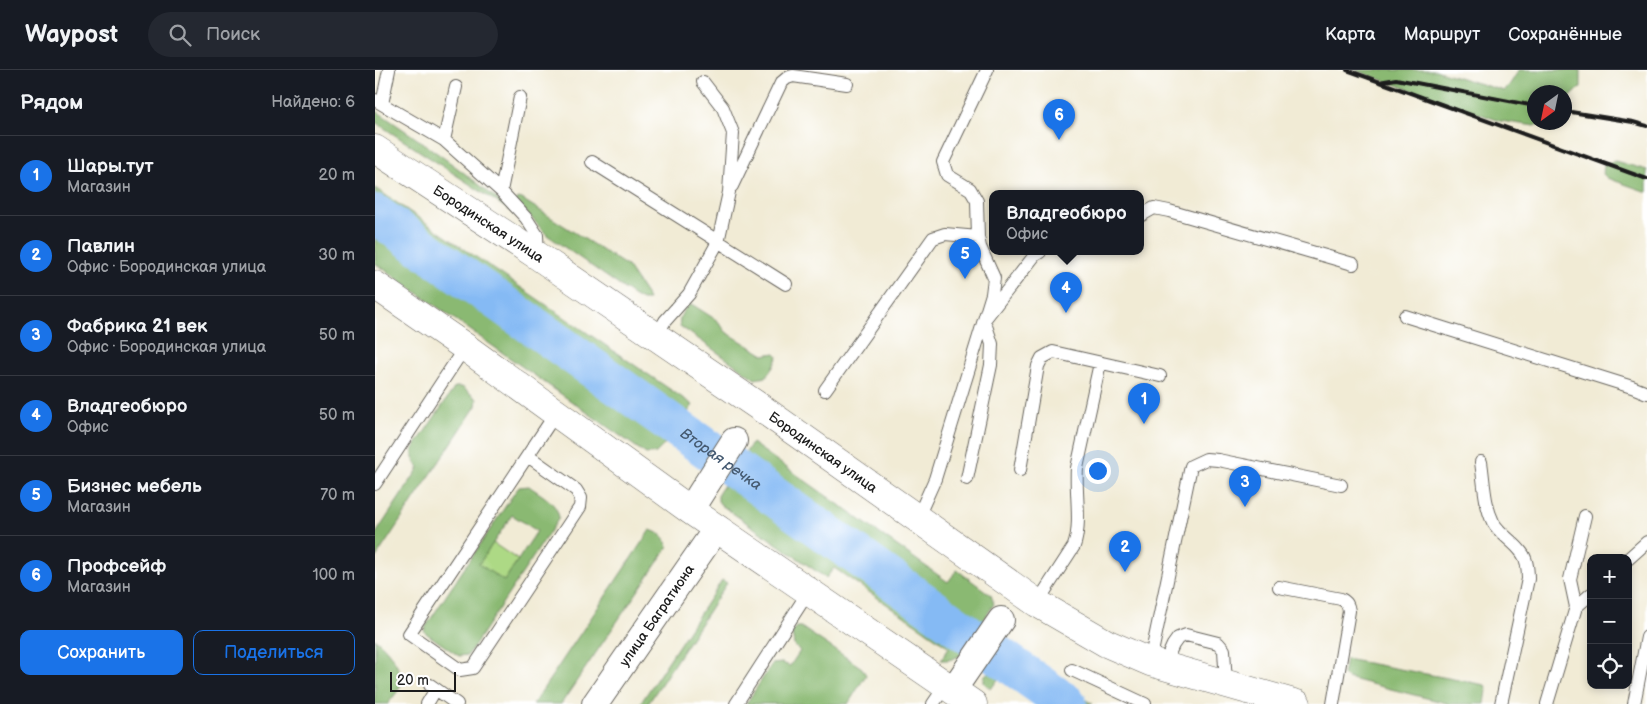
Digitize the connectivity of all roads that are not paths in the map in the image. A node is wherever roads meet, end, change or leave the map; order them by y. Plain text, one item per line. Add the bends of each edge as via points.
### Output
1 (389, 70) edge
2 (987, 70) edge
3 (703, 82) dead end
4 (847, 84) dead end
5 (456, 87) dead end
6 (520, 97) dead end
7 (378, 102) edge
8 (444, 140) junction
9 (375, 149) edge
10 (592, 162) dead end
11 (501, 191) junction
12 (729, 192) junction
13 (1144, 214) edge
14 (978, 237) junction
15 (718, 242) junction
16 (1037, 255) edge
17 (538, 256) junction
18 (1353, 264) dead end
19 (786, 284) dead end
20 (375, 285) edge
21 (1405, 316) dead end
22 (984, 320) junction
23 (656, 336) junction
24 (465, 347) junction
25 (1100, 363) junction
26 (1160, 376) dead end
27 (825, 390) dead end
28 (1647, 393) edge
29 (556, 413) junction
30 (734, 441) dead end
31 (528, 456) junction
32 (1481, 462) dead end
33 (1021, 470) dead end
34 (967, 479) dead end
35 (375, 484) edge
36 (1341, 485) dead end
37 (690, 510) junction
38 (1585, 516) dead end
39 (917, 519) junction
40 (717, 528) junction
41 (1647, 542) edge
42 (1632, 555) edge
43 (1279, 587) dead end
44 (809, 591) junction
45 (1587, 598) edge
46 (1037, 603) junction
47 (1577, 607) junction
48 (1001, 620) dead end
49 (1647, 637) edge
50 (1156, 665) junction
51 (1072, 670) dead end
52 (1225, 684) junction
53 (951, 696) edge
54 (427, 704) edge
55 (457, 704) edge
56 (595, 704) edge
57 (736, 704) edge
58 (1145, 704) edge
59 (1297, 704) edge
60 (1333, 704) edge
61 (1501, 704) edge
62 (1547, 704) edge
63 (1634, 704) edge

1 - 7 lane
2 - 14 lane via 943,162 947,176 970,189 977,201
3 - 12 lane via 723,108 733,133
4 - 12 lane via 793,76 781,83
5 - 8 lane
6 - 11 lane
7 - 8 lane
8 - 11 lane
9 - 17 main road, Бородинская улица
10 - 15 lane
11 - 17 lane via 537,234
12 - 15 lane
13 - 18 lane via 1154,208 1169,211
14 - 22 lane via 995,278
14 - 27 lane via 945,234 933,238
15 - 19 lane
15 - 23 lane via 689,294
16 - 22 lane
17 - 23 main road, Бородинская улица
20 - 24 main road
21 - 28 lane
22 - 34 lane via 992,344 991,365
22 - 39 lane via 935,479
23 - 39 main road, Бородинская улица
24 - 29 main road
24 - 35 lane
25 - 26 lane
25 - 33 lane via 1053,352 1042,358
25 - 46 lane via 1077,468 1077,537
29 - 31 lane
29 - 37 main road
30 - 37 street
31 - 31 lane via 409,634 460,670 473,668 580,507 581,498 576,490
32 - 61 lane via 1487,506 1493,522 1523,554 1528,579
36 - 50 lane via 1218,460 1206,459 1191,466
37 - 40 main road
38 - 47 lane via 1570,579
39 - 46 main road, Бородинская улица
40 - 44 main road
40 - 56 street, улица Багратиона
41 - 42 lane
43 - 60 lane via 1341,599 1348,606
44 - 53 main road
44 - 57 lane
45 - 47 lane
46 - 50 main road, Бородинская улица via 1106,642
47 - 62 lane
48 - 53 street
49 - 63 lane
50 - 52 main road, Бородинская улица
50 - 52 lane via 1178,638 1186,636 1217,643 1224,650
51 - 58 lane
52 - 59 main road, Бородинская улица
54 - 55 lane via 433,687

